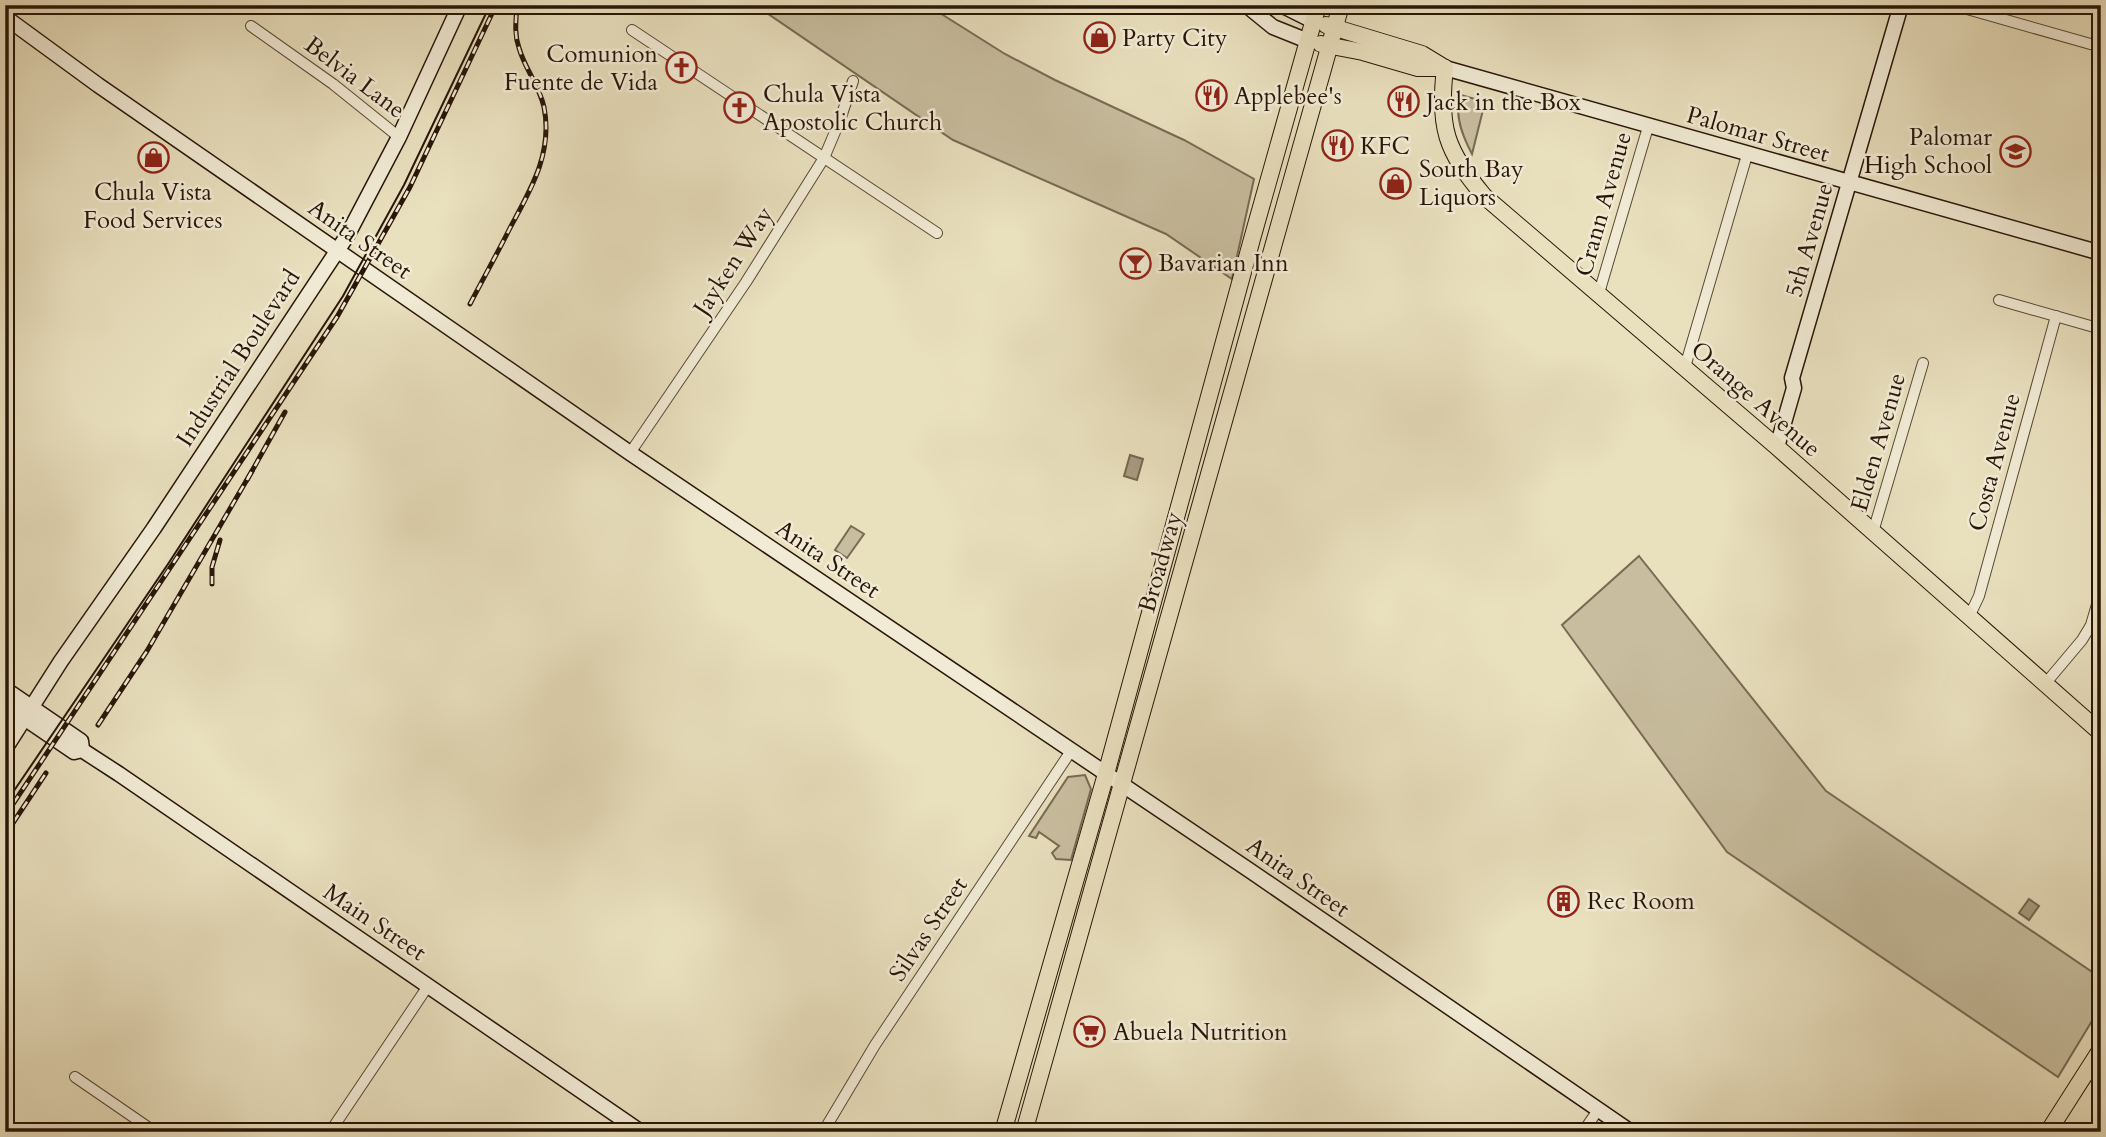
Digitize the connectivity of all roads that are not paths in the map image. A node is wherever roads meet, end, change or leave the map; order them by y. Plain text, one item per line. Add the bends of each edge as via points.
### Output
1 (1246, 5) edge
2 (1281, 5) edge
3 (1341, 5) edge
4 (1902, 5) edge
5 (1954, 5) edge
6 (457, 7) edge
7 (1316, 13) edge
8 (5, 17) edge
9 (251, 26) dead end
10 (1335, 28) junction
11 (632, 30) dead end
12 (1308, 41) junction
13 (1330, 46) junction
14 (2101, 47) edge
15 (1445, 68) junction
16 (853, 81) dead end
17 (1648, 127) junction
18 (400, 137) junction
19 (1747, 155) junction
20 (824, 158) junction
21 (1849, 183) junction
22 (937, 233) dead end
23 (1252, 239) junction
24 (337, 250) junction
25 (2101, 253) edge
26 (1262, 286) junction
27 (1238, 288) junction
28 (1599, 293) junction
29 (1999, 300) dead end
30 (2056, 316) junction
31 (2101, 329) edge
32 (1248, 335) junction
33 (1923, 363) dead end
34 (1685, 367) junction
35 (1777, 447) junction
36 (630, 453) junction
37 (1182, 491) junction
38 (1202, 497) junction
39 (1873, 532) junction
40 (2101, 591) edge
41 (1969, 617) junction
42 (2045, 684) junction
43 (5, 689) edge
44 (5, 705) edge
45 (29, 714) junction
46 (2101, 733) edge
47 (5, 749) edge
48 (1071, 751) junction
49 (1106, 774) junction
50 (1120, 784) junction
51 (428, 986) junction
52 (1039, 1007) junction
53 (1056, 1014) junction
54 (2101, 1049) edge
55 (75, 1077) dead end
56 (1598, 1110) junction
57 (155, 1132) edge
58 (330, 1132) edge
59 (641, 1132) edge
60 (822, 1132) edge
61 (1003, 1132) edge
62 (1024, 1132) edge
63 (1583, 1132) edge
64 (1631, 1132) edge
65 (2048, 1132) edge

1 - 12 main road, Palomar Street via 1273,27
2 - 7 main road, Palomar Street
3 - 10 main road, Broadway
4 - 21 main road, 5th Avenue
5 - 14 street
6 - 18 main road, Industrial Boulevard
7 - 10 main road, Palomar Street
7 - 12 main road, Broadway
8 - 24 main road, Anita Street
9 - 18 street, Belvia Lane
10 - 13 main road, Broadway
10 - 15 main road, Palomar Street via 1422,54
11 - 20 street
12 - 13 main road, Palomar Street
12 - 23 main road, Broadway
13 - 15 main road, Palomar Street via 1418,68
13 - 26 main road, Broadway
15 - 17 main road, Palomar Street
15 - 28 main road, Orange Avenue via 1441,101 1445,130 1461,169 1484,196
16 - 20 street, Jayken Way
17 - 19 main road, Palomar Street
17 - 28 street, Crann Avenue
18 - 24 main road, Industrial Boulevard
19 - 21 main road, Palomar Street
19 - 34 street
20 - 22 street
20 - 36 street, Jayken Way
21 - 25 main road, Palomar Street
21 - 35 main road, 5th Avenue
23 - 26 main road via 1259,249 1254,282
23 - 27 main road, Broadway
24 - 36 main road, Anita Street
24 - 45 main road, Industrial Boulevard
26 - 32 main road, Broadway
27 - 32 main road via 1248,296 1242,320
27 - 37 main road, Broadway
28 - 34 main road, Orange Avenue
29 - 30 street
30 - 31 street
30 - 41 street, Costa Avenue via 1979,596
32 - 38 main road, Broadway
33 - 39 street, Elden Avenue
34 - 35 main road, Orange Avenue
35 - 39 main road, Orange Avenue
36 - 48 main road, Anita Street
37 - 38 main road
37 - 49 main road, Broadway
38 - 50 main road, Broadway
39 - 41 main road, Orange Avenue
40 - 42 street via 2082,640
41 - 42 main road, Orange Avenue
42 - 46 main road, Orange Avenue
43 - 45 main road, Main Street
44 - 45 main road, Main Street
45 - 47 main road, Industrial Boulevard
45 - 51 main road, Main Street via 74,752 82,750
48 - 49 main road, Anita Street
48 - 60 street, Silvas Street
49 - 50 main road, Anita Street
49 - 52 main road, Broadway
50 - 53 main road, Broadway
50 - 56 main road, Anita Street
51 - 58 street
51 - 59 main road, Main Street
52 - 53 main road
52 - 61 main road, Broadway
53 - 62 main road, Broadway
54 - 65 main road
55 - 57 street
56 - 63 street
56 - 64 main road, Anita Street

